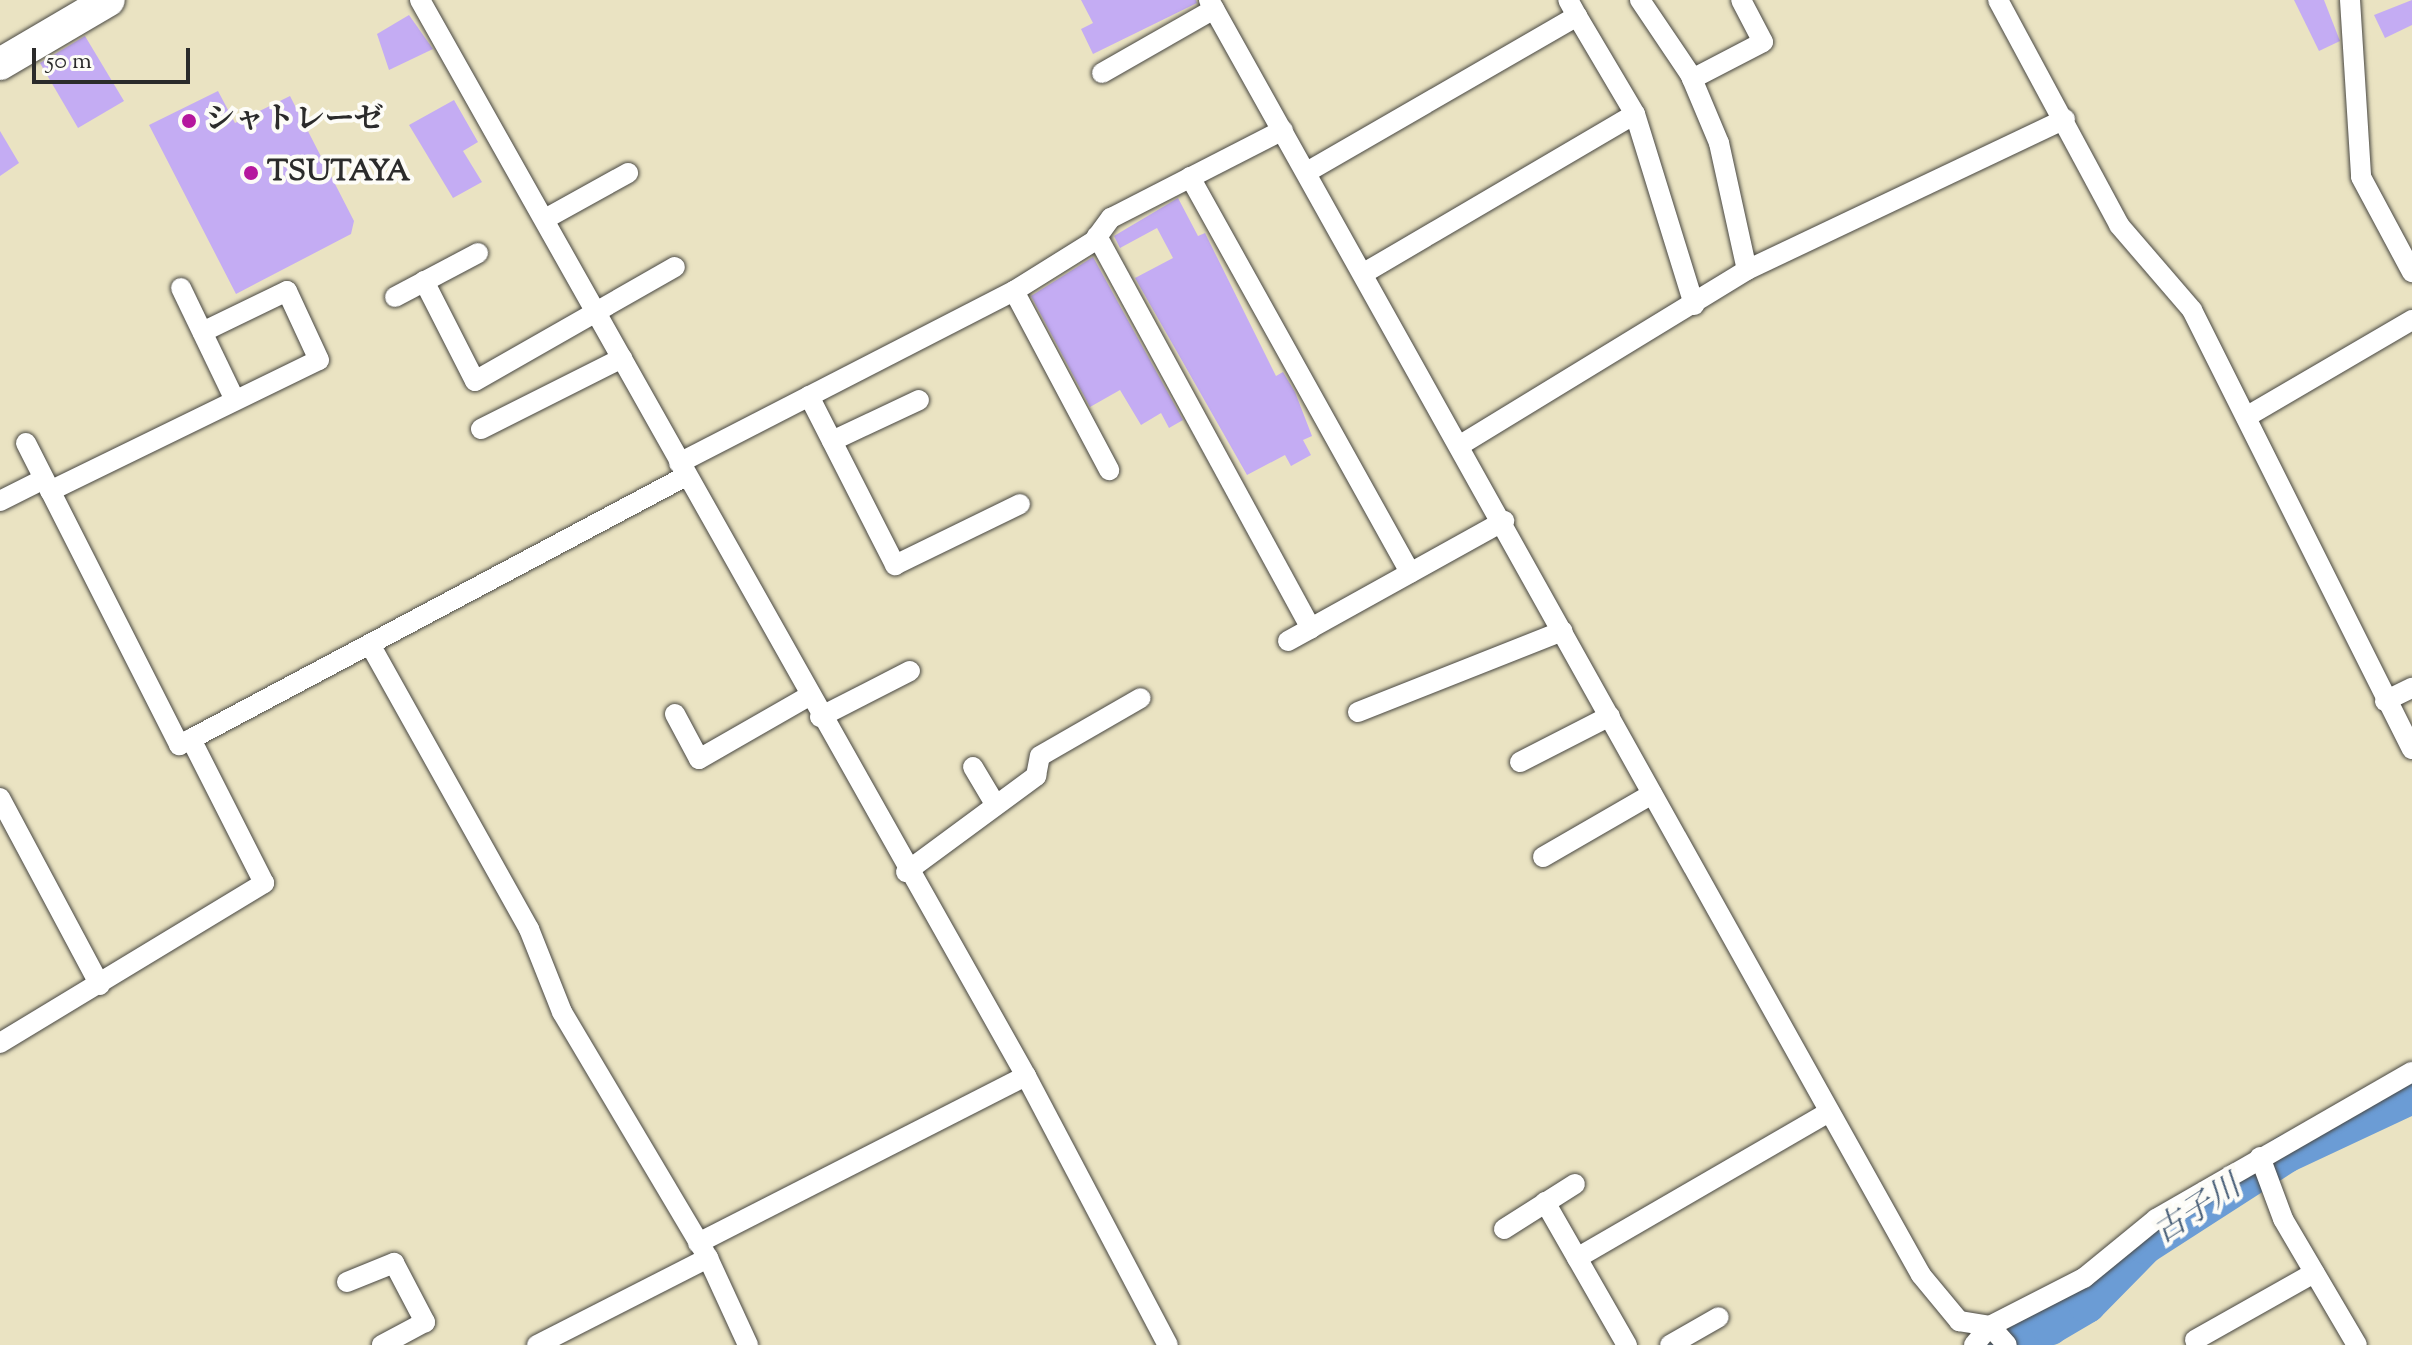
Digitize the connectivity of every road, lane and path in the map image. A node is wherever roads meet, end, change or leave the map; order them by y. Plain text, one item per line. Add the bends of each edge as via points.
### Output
1 (109, 0) edge
2 (420, 0) edge
3 (1640, 0) edge
4 (1741, 0) edge
5 (1998, 0) edge
6 (2350, 0) edge
7 (1211, 4) edge
8 (1572, 8) edge
9 (0, 64) edge
10 (1102, 73) dead end
11 (1692, 79) junction
12 (1635, 114) junction
13 (2065, 119) junction
14 (1283, 130) junction
15 (1307, 172) junction
16 (628, 173) dead end
17 (1190, 177) junction
18 (545, 219) junction
19 (1097, 236) junction
20 (478, 253) dead end
21 (675, 267) dead end
22 (1747, 270) junction
23 (2412, 272) edge
24 (1364, 273) junction
25 (424, 281) junction
26 (181, 288) dead end
27 (1014, 291) junction
28 (395, 297) dead end
29 (1694, 305) junction
30 (595, 310) junction
31 (2412, 320) edge
32 (202, 332) junction
33 (622, 358) junction
34 (809, 396) junction
35 (235, 400) junction
36 (919, 400) dead end
37 (2246, 417) junction
38 (481, 429) dead end
39 (832, 441) junction
40 (26, 443) dead end
41 (1462, 444) junction
42 (683, 470) junction
43 (1109, 470) dead end
44 (47, 485) junction
45 (0, 501) edge
46 (1020, 504) dead end
47 (1504, 521) junction
48 (1410, 573) junction
49 (1311, 628) junction
50 (1563, 631) junction
51 (1288, 641) dead end
52 (372, 648) junction
53 (910, 671) dead end
54 (2412, 688) edge
55 (809, 696) junction
56 (1141, 698) dead end
57 (2385, 701) junction
58 (1358, 712) dead end
59 (675, 714) dead end
60 (1610, 716) junction
61 (820, 717) junction
62 (191, 739) junction
63 (2412, 749) edge
64 (1520, 762) dead end
65 (973, 767) dead end
66 (1652, 794) junction
67 (0, 798) edge
68 (995, 804) junction
69 (1543, 857) dead end
70 (906, 872) junction
71 (100, 985) junction
72 (0, 1042) edge
73 (2412, 1072) edge
74 (1026, 1076) junction
75 (1829, 1112) junction
76 (2260, 1158) junction
77 (1575, 1184) dead end
78 (1545, 1202) junction
79 (1504, 1229) dead end
80 (703, 1250) junction
81 (1577, 1258) junction
82 (2314, 1273) junction
83 (347, 1282) dead end
84 (1719, 1317) dead end
85 (1998, 1335) edge
86 (2195, 1340) dead end
87 (387, 1344) edge
88 (537, 1345) edge
89 (748, 1345) edge
90 (1168, 1345) edge
91 (1627, 1345) edge
92 (1670, 1345) edge
93 (1974, 1345) edge
94 (2357, 1345) edge

1 - 9 main road
2 - 18 street
3 - 11 street
4 - 11 street via 1763,42
5 - 13 street
6 - 23 street via 2361,177
7 - 10 street
7 - 14 street
8 - 12 street
8 - 15 street
11 - 22 street via 1735,197
12 - 24 street
12 - 29 street
13 - 22 street
13 - 37 street via 2119,225 2192,310
14 - 15 street
14 - 17 street
15 - 24 street
16 - 18 street
17 - 19 street via 1111,218
17 - 48 street
18 - 30 street
19 - 27 street
19 - 49 street
20 - 25 street
21 - 30 street
22 - 29 street
24 - 41 street
25 - 28 street
25 - 30 street via 475,381
26 - 32 street
27 - 34 street
27 - 43 street
29 - 41 street
30 - 33 street
31 - 37 street
32 - 35 street
32 - 35 street via 287,291 319,360
33 - 38 street
33 - 42 street
34 - 39 street
34 - 42 street
35 - 44 street
36 - 39 street
37 - 57 street
39 - 46 street via 895,565
40 - 44 street
41 - 47 street
42 - 52 street
42 - 55 street
44 - 45 street
44 - 62 street via 179,745
47 - 48 street
47 - 50 street
48 - 49 street
49 - 51 street
50 - 58 street
50 - 60 street
52 - 62 street
52 - 80 street via 529,929 562,1012
53 - 61 street
54 - 57 street
55 - 59 street via 699,759
55 - 61 street
56 - 68 street via 1040,756 1036,776
57 - 63 street
60 - 64 street
60 - 66 street
61 - 70 street
62 - 71 street via 264,883
65 - 68 street
66 - 69 street
66 - 75 street
67 - 71 street
68 - 70 street
70 - 74 street
71 - 72 street
73 - 76 street
74 - 80 street
74 - 90 street
75 - 81 street
75 - 85 street via 1921,1275 1959,1321
76 - 82 street
76 - 85 street via 2156,1219 2084,1278
77 - 78 street
78 - 79 street
78 - 81 street
80 - 88 street
80 - 89 street
81 - 91 street
82 - 86 street
82 - 94 street
83 - 87 street via 394,1263 425,1322
84 - 92 street
85 - 93 street

